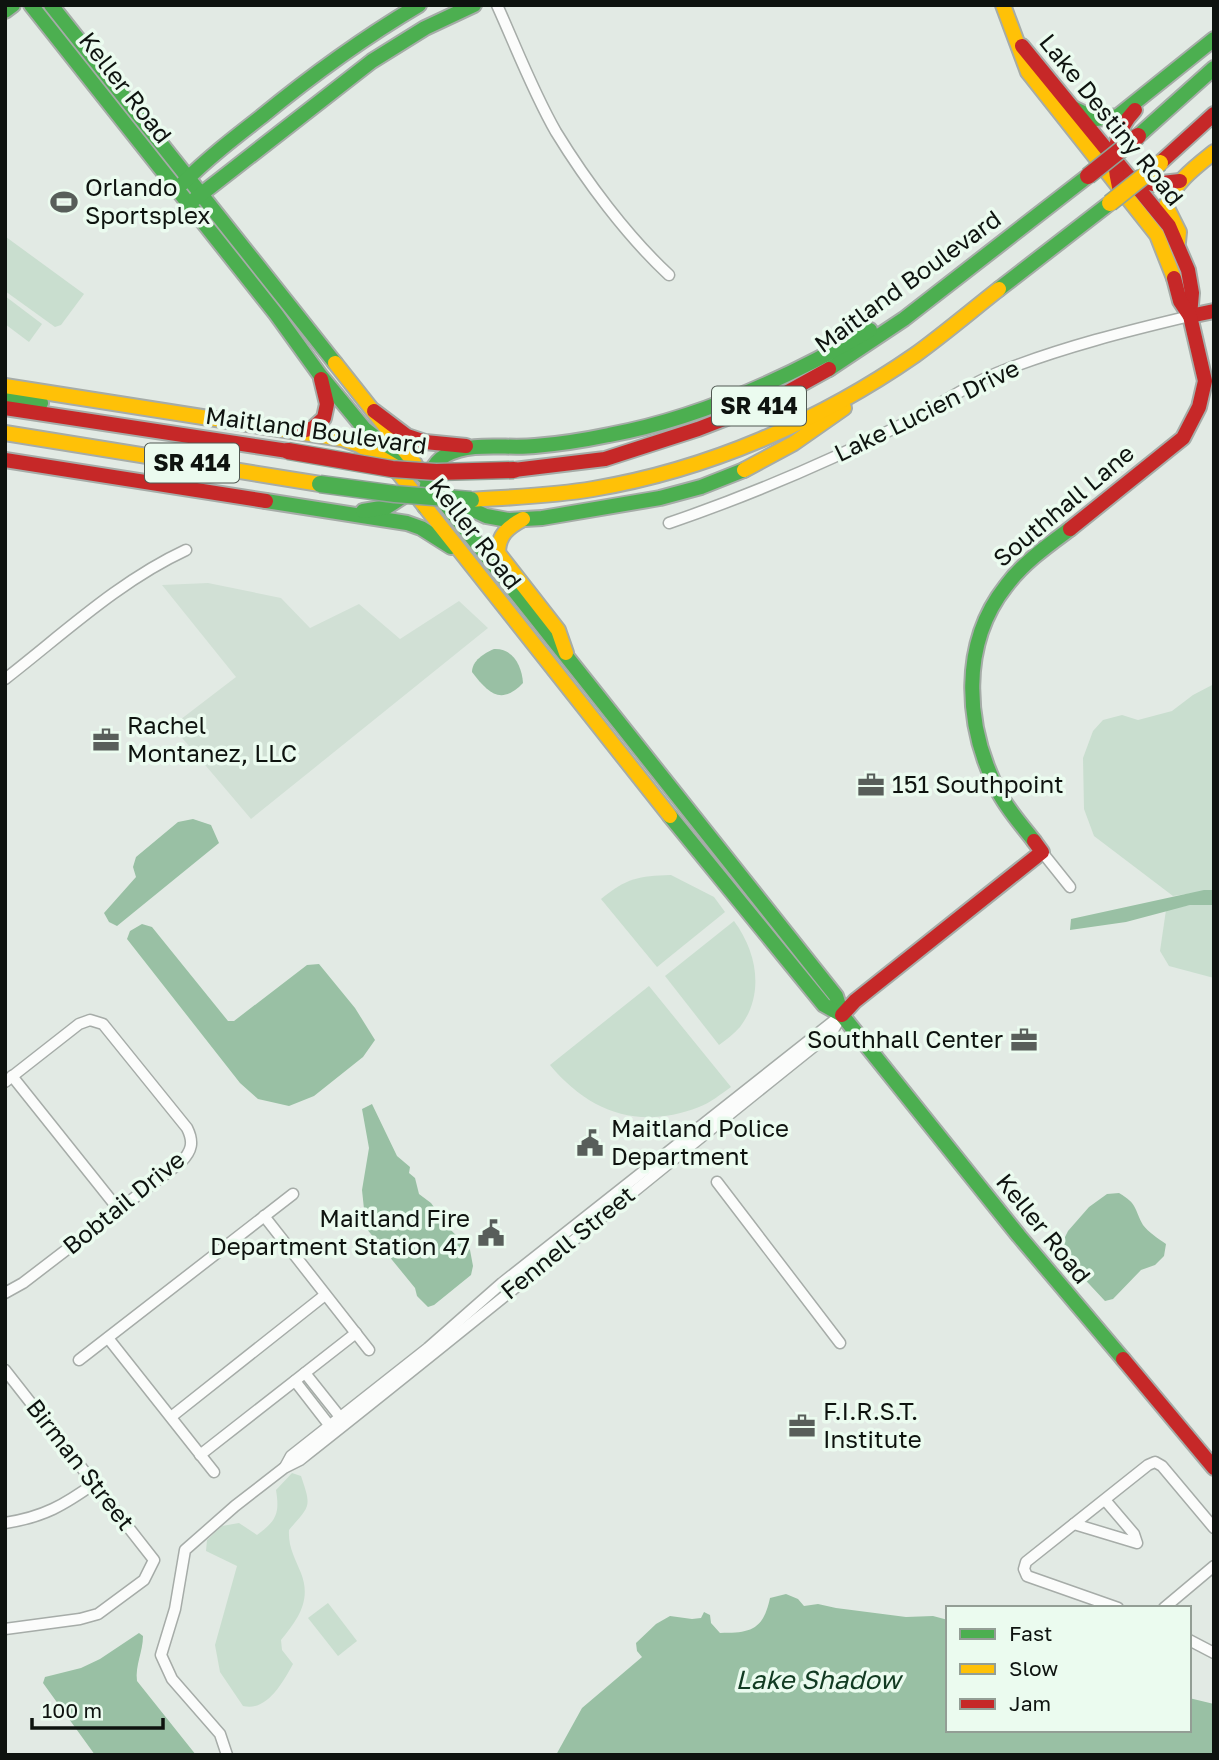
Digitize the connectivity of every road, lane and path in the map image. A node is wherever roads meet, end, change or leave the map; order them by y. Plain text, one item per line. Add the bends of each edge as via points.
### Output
1 (13, 5) edge
2 (31, 5) edge
3 (51, 5) edge
4 (419, 5) edge
5 (474, 5) edge
6 (498, 5) edge
7 (1003, 5) edge
8 (5, 11) edge
9 (1012, 33) junction
10 (1214, 38) edge
11 (1199, 51) junction
12 (334, 60) junction
13 (1214, 68) edge
14 (347, 79) junction
15 (1070, 107) junction
16 (1214, 114) edge
17 (1214, 126) edge
18 (1214, 152) edge
19 (1160, 163) junction
20 (1115, 172) junction
21 (1180, 181) junction
22 (182, 184) junction
23 (194, 199) junction
24 (1178, 242) junction
25 (971, 268) junction
26 (669, 275) dead end
27 (1214, 311) edge
28 (1190, 316) junction
29 (891, 371) junction
30 (320, 375) junction
31 (5, 386) edge
32 (5, 395) edge
33 (5, 408) edge
34 (374, 411) junction
35 (150, 429) junction
36 (366, 430) junction
37 (297, 432) junction
38 (5, 433) edge
39 (64, 442) junction
40 (5, 443) edge
41 (483, 449) junction
42 (5, 460) edge
43 (393, 465) junction
44 (421, 480) junction
45 (332, 510) junction
46 (523, 519) junction
47 (669, 523) dead end
48 (186, 550) dead end
49 (461, 553) junction
50 (566, 653) junction
51 (580, 672) junction
52 (5, 679) edge
53 (565, 684) junction
54 (688, 810) junction
55 (674, 821) junction
56 (1042, 852) junction
57 (1070, 887) dead end
58 (842, 1015) junction
59 (9, 1079) edge
60 (717, 1182) dead end
61 (293, 1194) dead end
62 (119, 1210) junction
63 (264, 1216) junction
64 (5, 1293) edge
65 (326, 1295) junction
66 (356, 1333) junction
67 (108, 1338) junction
68 (840, 1343) dead end
69 (369, 1350) dead end
70 (79, 1360) dead end
71 (5, 1370) edge
72 (305, 1373) junction
73 (295, 1381) junction
74 (320, 1392) junction
75 (310, 1400) junction
76 (171, 1418) junction
77 (343, 1421) junction
78 (332, 1429) junction
79 (200, 1455) junction
80 (1214, 1468) edge
81 (214, 1472) dead end
82 (95, 1483) junction
83 (1105, 1500) junction
84 (5, 1523) edge
85 (1074, 1524) junction
86 (1214, 1528) edge
87 (1214, 1566) edge
88 (1112, 1606) edge
89 (1166, 1606) edge
90 (5, 1629) edge
91 (1191, 1641) edge
92 (1214, 1653) edge
93 (227, 1755) edge

1 - 8 main road
2 - 22 main road, Keller Road
3 - 22 main road, Keller Road
4 - 12 main road
5 - 14 main road via 408,38
6 - 26 street via 556,131 632,235
7 - 9 main road, Lake Destiny Road
9 - 15 main road, Lake Destiny Road
9 - 20 main road, Lake Destiny Road via 1028,72
10 - 11 main road
11 - 15 main road via 1118,116 1096,119
11 - 20 main road via 1126,118 1119,133
12 - 14 main road
12 - 22 main road
13 - 25 main road, Maitland Boulevard / SR 414, bridge via 1138,136
14 - 23 main road
15 - 20 main road, Lake Destiny Road
16 - 19 main road, Maitland Boulevard / SR 414
17 - 19 main road
18 - 21 main road
19 - 29 main road, Maitland Boulevard / SR 414, bridge
20 - 21 main road via 1148,185
20 - 24 main road, Lake Destiny Road
20 - 28 main road, Lake Destiny Road via 1157,235 1180,301
21 - 24 main road via 1166,206 1179,232
22 - 23 main road, Keller Road
23 - 30 main road, Keller Road
23 - 34 main road, Keller Road
24 - 28 main road, Lake Destiny Road via 1195,297
25 - 35 main road, Maitland Boulevard / SR 414, bridge via 847,359 773,400 605,459 514,470 436,472 392,469
25 - 41 main road via 845,345 715,403 635,430
27 - 28 main road
28 - 47 street, Lake Lucien Drive via 1121,332 1001,371 852,448
28 - 56 main road, Southhall Lane via 1205,381 1199,407 1183,438 1005,583 977,640 971,704 976,729 997,791
29 - 39 main road, Maitland Boulevard / SR 414, bridge via 740,448 608,487 544,495 471,500 395,494
29 - 46 main road via 820,426 739,473 678,494
30 - 36 main road, Keller Road
30 - 37 main road via 327,415 320,424
31 - 37 main road
32 - 35 main road
33 - 35 main road, Maitland Boulevard / SR 414
34 - 41 main road via 407,436
34 - 44 main road, Keller Road
36 - 43 main road, Keller Road
36 - 44 main road
37 - 43 main road via 342,439
38 - 39 main road, Maitland Boulevard / SR 414
39 - 40 main road
41 - 44 main road via 442,457
42 - 45 main road
43 - 44 main road, Keller Road
44 - 45 main road via 387,507
44 - 46 main road via 485,516
44 - 49 main road, Keller Road via 425,507
44 - 50 main road, Keller Road
45 - 49 main road via 407,523
46 - 50 main road via 505,530 497,544 498,554 558,630
48 - 52 street via 129,582
49 - 53 main road, Keller Road
50 - 51 main road, Keller Road
51 - 53 main road
51 - 54 main road, Keller Road
53 - 55 main road, Keller Road
54 - 55 main road
54 - 58 main road, Keller Road via 836,996
55 - 58 main road, Keller Road via 824,1005
56 - 57 street, Southhall Lane
56 - 58 main road
58 - 77 street, Fennell Street via 505,1287 436,1353
58 - 80 main road, Keller Road via 1018,1236
59 - 62 street
59 - 62 street, Bobtail Drive via 90,1020 103,1024 119,1043 192,1139 190,1153
60 - 68 street
61 - 63 street
62 - 64 street, Bobtail Drive
63 - 65 street
63 - 67 street
65 - 66 street
65 - 76 street
66 - 69 street
66 - 72 street
67 - 70 street
67 - 76 street
71 - 82 street, Birman Street
72 - 73 street
72 - 74 street
73 - 75 street
73 - 79 street
74 - 75 street
74 - 77 street
75 - 78 street
76 - 79 street
77 - 78 street, Fennell Street
78 - 93 street, Fennell Street via 300,1460 235,1506 185,1550 161,1655 172,1679 220,1734
79 - 81 street
82 - 84 street via 42,1516
82 - 90 street, Birman Street via 154,1560 150,1571 98,1614
83 - 85 street
83 - 85 street via 1137,1543
83 - 86 street via 1155,1462
85 - 88 street via 1026,1562 1027,1576
87 - 89 street
91 - 92 street

